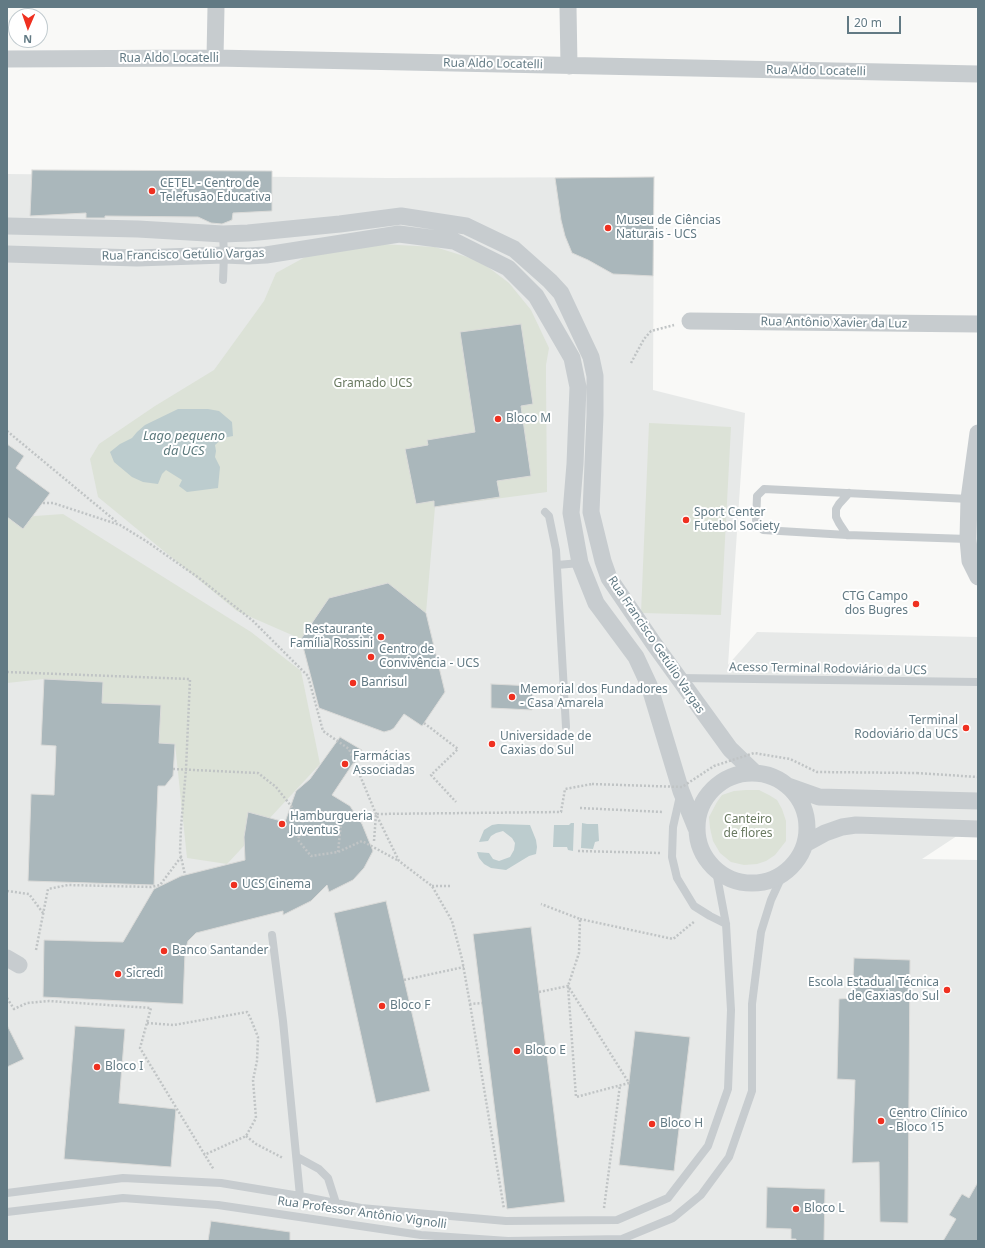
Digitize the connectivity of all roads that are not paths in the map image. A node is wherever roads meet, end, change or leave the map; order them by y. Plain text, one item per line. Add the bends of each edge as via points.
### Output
1 (216, 7) edge
2 (568, 7) edge
3 (215, 58) junction
4 (7, 59) edge
5 (569, 66) junction
6 (978, 74) edge
7 (7, 226) edge
8 (223, 234) junction
9 (7, 254) edge
10 (224, 255) junction
11 (223, 280) dead end
12 (690, 322) road end
13 (978, 324) edge
14 (978, 433) edge
15 (849, 493) junction
16 (969, 499) junction
17 (545, 512) dead end
18 (847, 535) junction
19 (968, 539) junction
20 (580, 563) junction
21 (557, 565) junction
22 (978, 577) edge
23 (609, 578) junction
24 (678, 678) junction
25 (978, 682) edge
26 (566, 727) dead end
27 (755, 773) junction
28 (788, 786) junction
29 (681, 791) junction
30 (978, 801) edge
31 (696, 828) junction
32 (978, 829) edge
33 (805, 844) junction
34 (716, 871) junction
35 (782, 874) junction
36 (726, 924) junction
37 (272, 935) dead end
38 (297, 1157) junction
39 (7, 1193) edge
40 (300, 1196) junction
41 (336, 1203) junction
42 (7, 1212) edge

1 - 3 street
2 - 5 street
3 - 4 street, Rua Aldo Locatelli
3 - 5 street, Rua Aldo Locatelli
5 - 6 street, Rua Aldo Locatelli
7 - 8 street, Rua Francisco Getúlio Vargas
8 - 10 lane
8 - 23 street, Rua Francisco Getúlio Vargas via 401,216 466,226 514,249 544,275 561,293 591,358 595,376 591,512
9 - 10 street, Rua Francisco Getúlio Vargas via 137,258
10 - 11 lane
10 - 20 street, Rua Francisco Getúlio Vargas via 266,255 399,234 454,241 508,268 536,296 572,358 578,387 571,513
12 - 13 street, Rua Antônio Xavier da Luz
14 - 16 street
15 - 16 lane
15 - 18 lane via 836,509 836,517
15 - 18 lane via 764,489 757,496 756,523 763,530
16 - 19 street
17 - 21 lane via 549,516
18 - 19 lane
19 - 22 street via 970,561
20 - 21 lane
20 - 23 street via 592,566
20 - 29 street, Rua Francisco Getúlio Vargas via 596,603 636,657 650,685
21 - 26 lane
23 - 24 street, Rua Francisco Getúlio Vargas
24 - 25 lane, Acesso Terminal Rodoviário da UCS
24 - 27 street, Rua Francisco Getúlio Vargas via 730,749
27 - 28 street via 773,776
27 - 31 street via 731,776 710,791 698,812
28 - 30 street via 819,797
28 - 33 street via 802,802 808,823
29 - 31 street, Rua Francisco Getúlio Vargas
29 - 36 lane via 673,827 672,853 677,878 694,906
31 - 34 street via 705,859
32 - 33 street via 849,826 825,833
33 - 35 street via 796,861
34 - 35 street via 730,879 746,883 765,882
34 - 36 lane, Rua Professor Antônio Vignolli
35 - 42 lane, Rua Professor Antônio Vignolli via 761,932 752,1004 752,1091 729,1157 701,1195 673,1218 622,1239 508,1241 421,1235 218,1205 123,1198
36 - 41 lane, Rua Professor Antônio Vignolli via 731,1010 728,1089 708,1146 668,1198 617,1220 506,1221 361,1208
37 - 38 lane
38 - 40 lane
38 - 41 lane via 319,1169 328,1178
39 - 40 lane, Rua Professor Antônio Vignolli via 123,1178 221,1183
40 - 41 lane, Rua Professor Antônio Vignolli

